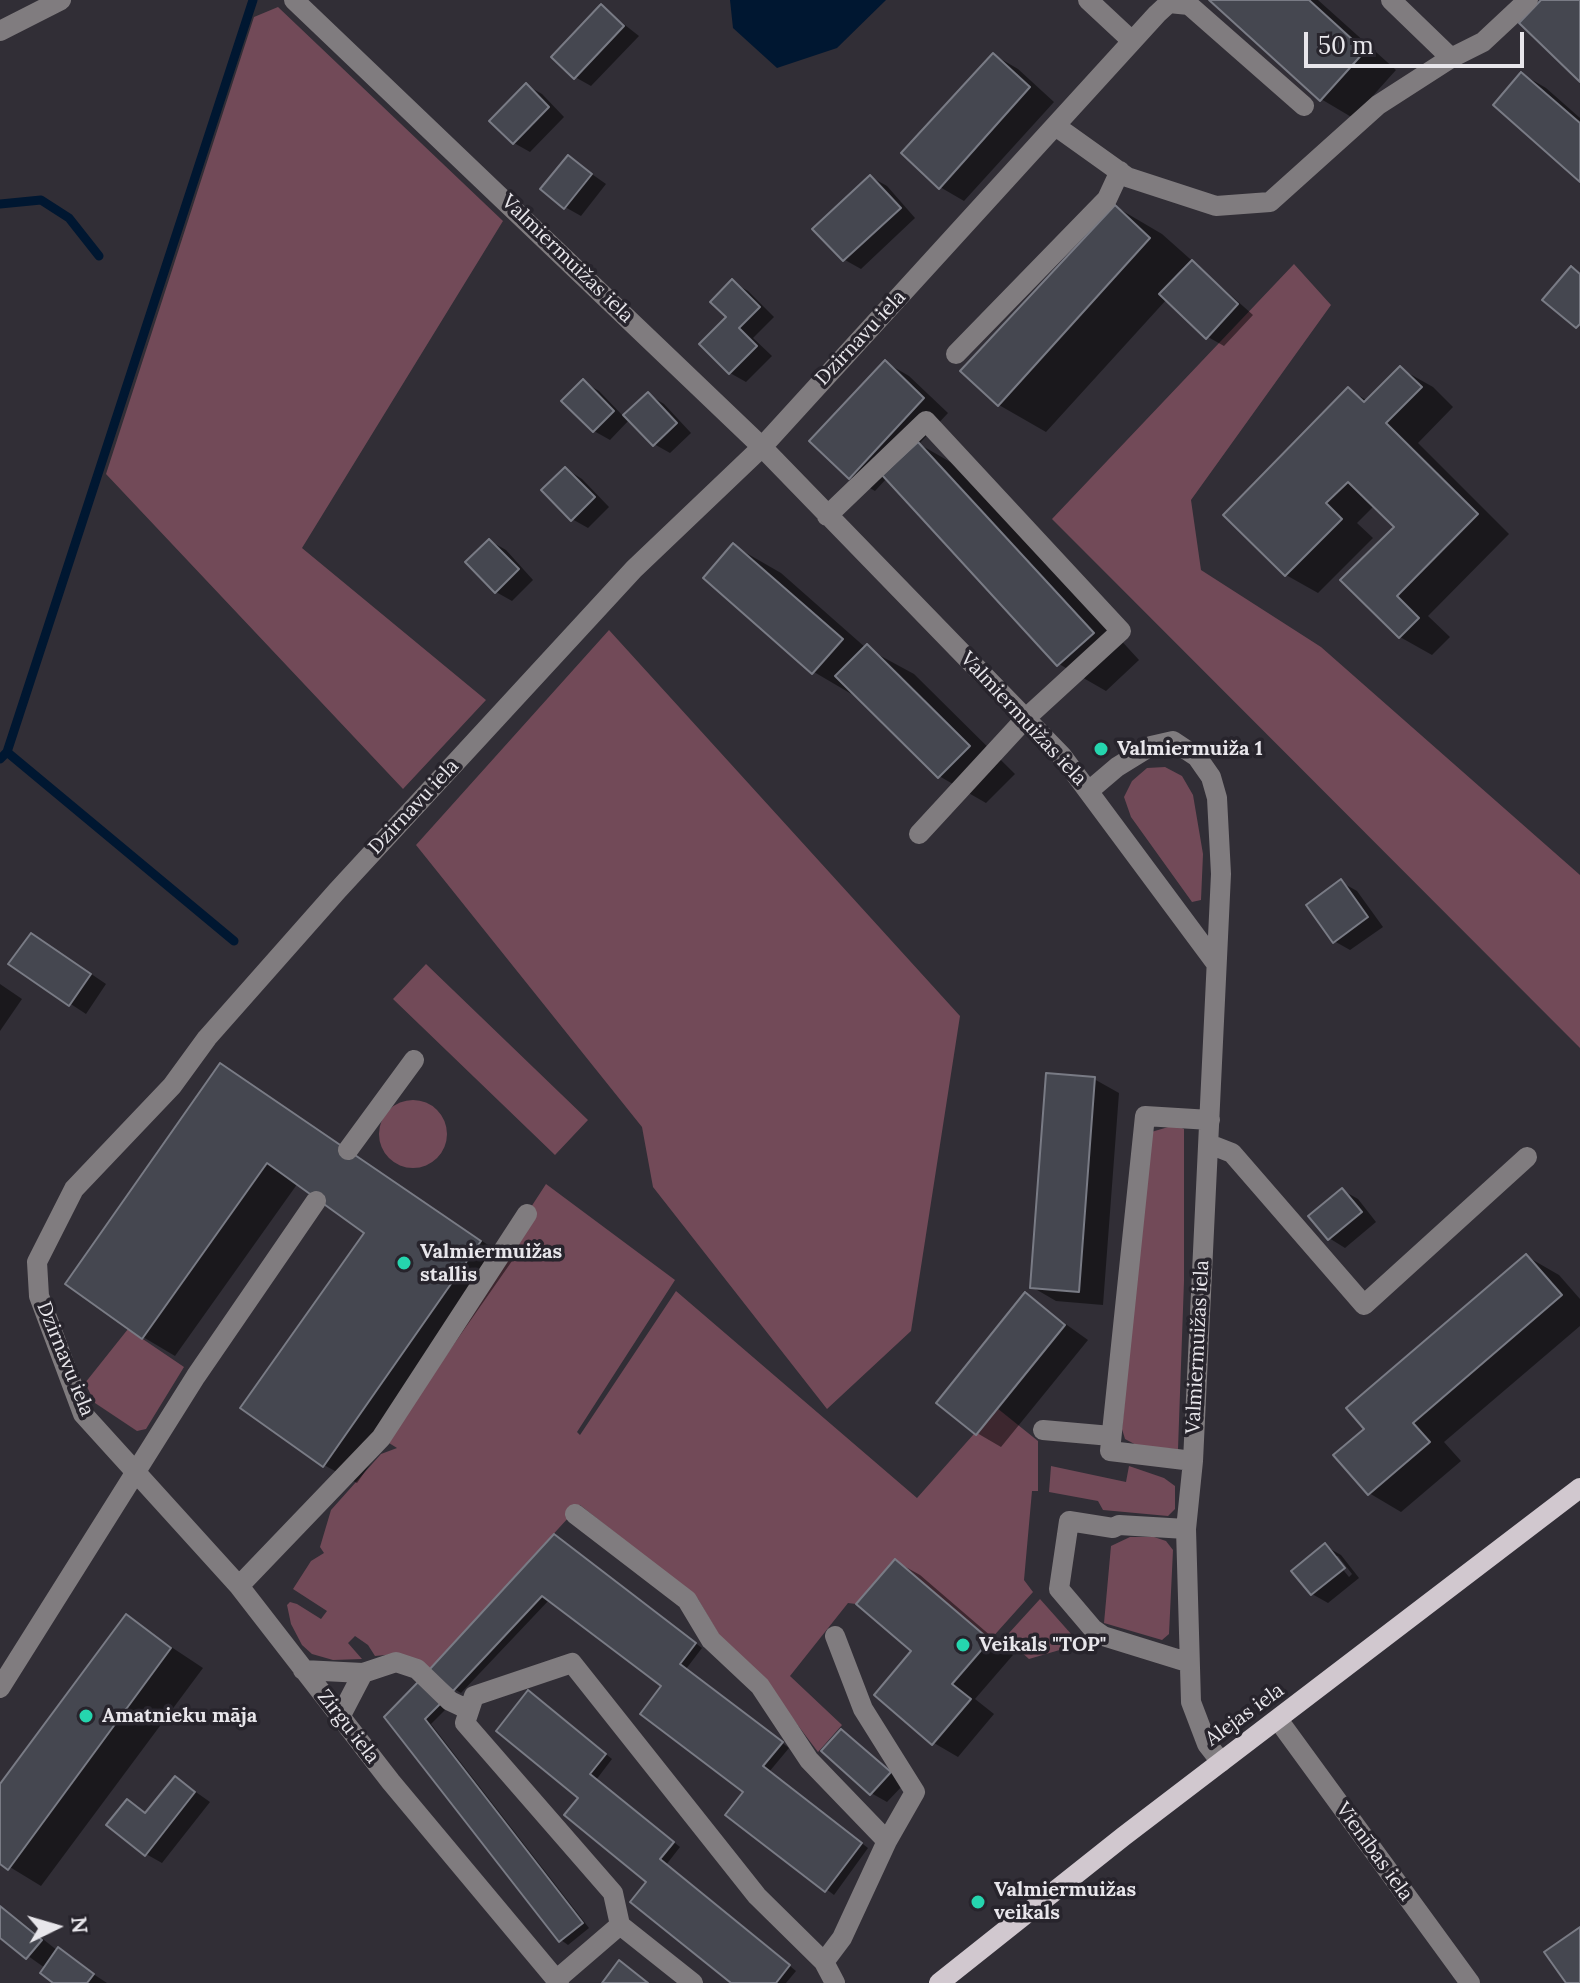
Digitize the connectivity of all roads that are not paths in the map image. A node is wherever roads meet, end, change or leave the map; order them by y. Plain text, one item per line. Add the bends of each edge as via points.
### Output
1 (61, 0) edge
2 (294, 0) edge
3 (1088, 0) edge
4 (1391, 0) edge
5 (1528, 0) edge
6 (0, 31) edge
7 (1132, 41) junction
8 (1451, 58) junction
9 (1304, 106) dead end
10 (1057, 127) junction
11 (1120, 171) junction
12 (956, 354) dead end
13 (762, 447) junction
14 (827, 516) junction
15 (1026, 718) junction
16 (1090, 790) junction
17 (919, 834) dead end
18 (1215, 962) junction
19 (414, 1060) dead end
20 (1210, 1120) junction
21 (1209, 1144) junction
22 (348, 1150) dead end
23 (1527, 1157) dead end
24 (316, 1201) dead end
25 (527, 1214) dead end
26 (1043, 1430) dead end
27 (1111, 1436) junction
28 (1193, 1461) junction
29 (135, 1474) junction
30 (1580, 1488) edge
31 (575, 1514) dead end
32 (1186, 1529) junction
33 (239, 1586) junction
34 (835, 1636) dead end
35 (1187, 1662) junction
36 (303, 1670) junction
37 (363, 1673) junction
38 (0, 1688) edge
39 (469, 1710) junction
40 (340, 1717) junction
41 (1279, 1721) junction
42 (1221, 1762) junction
43 (887, 1841) junction
44 (620, 1925) junction
45 (824, 1962) junction
46 (558, 1982) edge
47 (693, 1983) edge
48 (835, 1983) edge
49 (939, 1983) edge
50 (1470, 1983) edge

1 - 6 street
2 - 13 street, Valmiermuižas iela
3 - 7 street
4 - 8 street
5 - 8 street via 1483,42
7 - 9 street, Dzirnavu iela via 1169,3 1189,5
7 - 10 street, Dzirnavu iela
8 - 11 street via 1378,105 1270,202 1216,206
10 - 11 street
10 - 13 street, Dzirnavu iela
11 - 12 street via 1107,199
13 - 14 street, Valmiermuižas iela
13 - 29 street, Dzirnavu iela via 623,580 337,891 207,1038 172,1086 74,1189 37,1262 39,1296 83,1414
14 - 15 street, Valmiermuižas iela
14 - 15 street via 926,421 1121,631
15 - 16 street, Valmiermuižas iela
15 - 17 street
16 - 18 street, Valmiermuižas iela
16 - 18 street via 1151,746 1173,741 1197,757 1214,788 1220,822
18 - 20 street, Valmiermuižas iela
19 - 22 street
20 - 21 street, Valmiermuižas iela
20 - 27 street via 1145,1116
21 - 23 street via 1232,1153 1364,1305
21 - 28 street, Valmiermuižas iela
24 - 29 street
25 - 33 street via 381,1438
26 - 27 street
27 - 28 street via 1110,1451
28 - 32 street, Valmiermuižas iela
29 - 33 street, Zirgu iela
29 - 38 street
30 - 41 main road, Alejas iela
31 - 43 street via 687,1600 711,1640 760,1686 809,1760
32 - 35 street, Valmiermuižas iela
32 - 35 street via 1069,1521 1059,1589 1103,1636
33 - 36 street, Zirgu iela
34 - 43 street via 863,1709 915,1792
35 - 42 street, Valmiermuižas iela via 1198,1726
36 - 37 street
36 - 40 street, Zirgu iela
37 - 39 street via 396,1662 417,1669 450,1701
37 - 40 street
39 - 44 street via 465,1723 613,1893
39 - 45 street via 474,1696 572,1663 757,1896
40 - 46 street, Zirgu iela
41 - 42 main road, Alejas iela
41 - 50 street, Vienības iela
42 - 49 main road, Alejas iela
43 - 45 street via 842,1938
44 - 46 street
44 - 47 street
45 - 48 street

